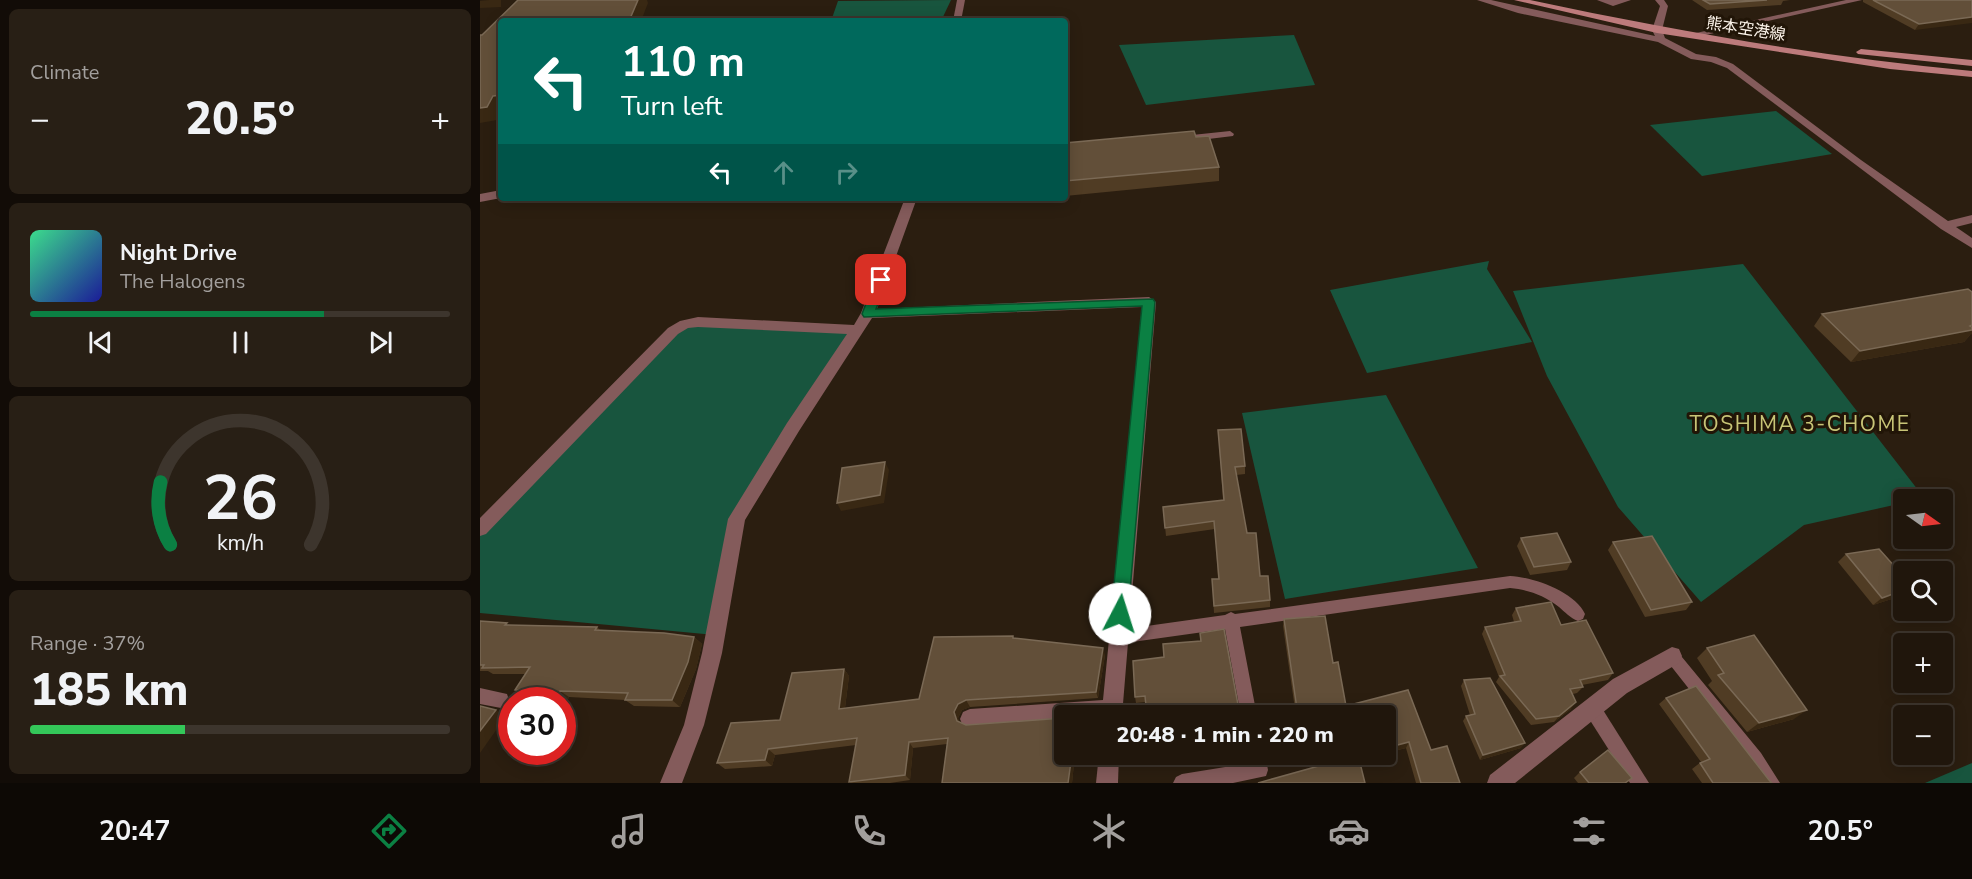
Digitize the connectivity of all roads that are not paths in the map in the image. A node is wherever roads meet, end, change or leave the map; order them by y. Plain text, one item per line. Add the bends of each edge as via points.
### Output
1 (962, 0) edge
2 (1481, 0) edge
3 (1518, 0) edge
4 (1551, 0) edge
5 (1601, 0) edge
6 (1628, 0) edge
7 (1659, 0) edge
8 (1858, 0) edge
9 (958, 18) edge
10 (1659, 31) junction
11 (1705, 31) junction
12 (1692, 35) junction
13 (1972, 63) edge
14 (1972, 74) edge
15 (1230, 134) dead end
16 (1183, 139) edge
17 (498, 195) edge
18 (480, 198) edge
19 (910, 201) edge
20 (1972, 219) edge
21 (1945, 226) junction
22 (1972, 244) edge
23 (868, 314) junction
24 (858, 330) junction
25 (480, 529) edge
26 (1578, 614) dead end
27 (1231, 619) junction
28 (1118, 637) junction
29 (1672, 656) joint
30 (480, 696) edge
31 (498, 699) edge
32 (1113, 705) edge
33 (1248, 705) edge
34 (1592, 708) junction
35 (1054, 715) edge
36 (970, 719) dead end
37 (1108, 765) edge
38 (1259, 765) edge
39 (671, 783) edge
40 (1107, 783) edge
41 (1182, 783) edge
42 (1498, 783) edge
43 (1640, 783) edge
44 (1771, 783) edge

1 - 9 street
2 - 10 street via 1518,10
3 - 10 main road, 熊本空港線
4 - 10 main road, 熊本空港線
5 - 6 street
7 - 10 street via 1664,6
8 - 11 street
10 - 11 main road, 熊本空港線
10 - 12 main road, 熊本空港線
10 - 21 street via 1694,57 1730,66
11 - 12 street
11 - 13 main road, 熊本空港線
12 - 14 main road, 熊本空港線 via 1890,66
15 - 16 lane
17 - 18 street
19 - 23 street
20 - 21 street
21 - 22 street
23 - 24 street
23 - 28 street via 1149,302
24 - 25 street via 698,322 678,327
24 - 39 street via 737,519 712,653 694,725
26 - 27 lane via 1550,591 1510,582
27 - 28 lane
27 - 33 lane
28 - 32 street
29 - 34 street via 1620,686
29 - 44 lane
30 - 31 lane
34 - 42 street
34 - 43 lane
35 - 36 street
37 - 40 street
38 - 41 lane via 1260,770

